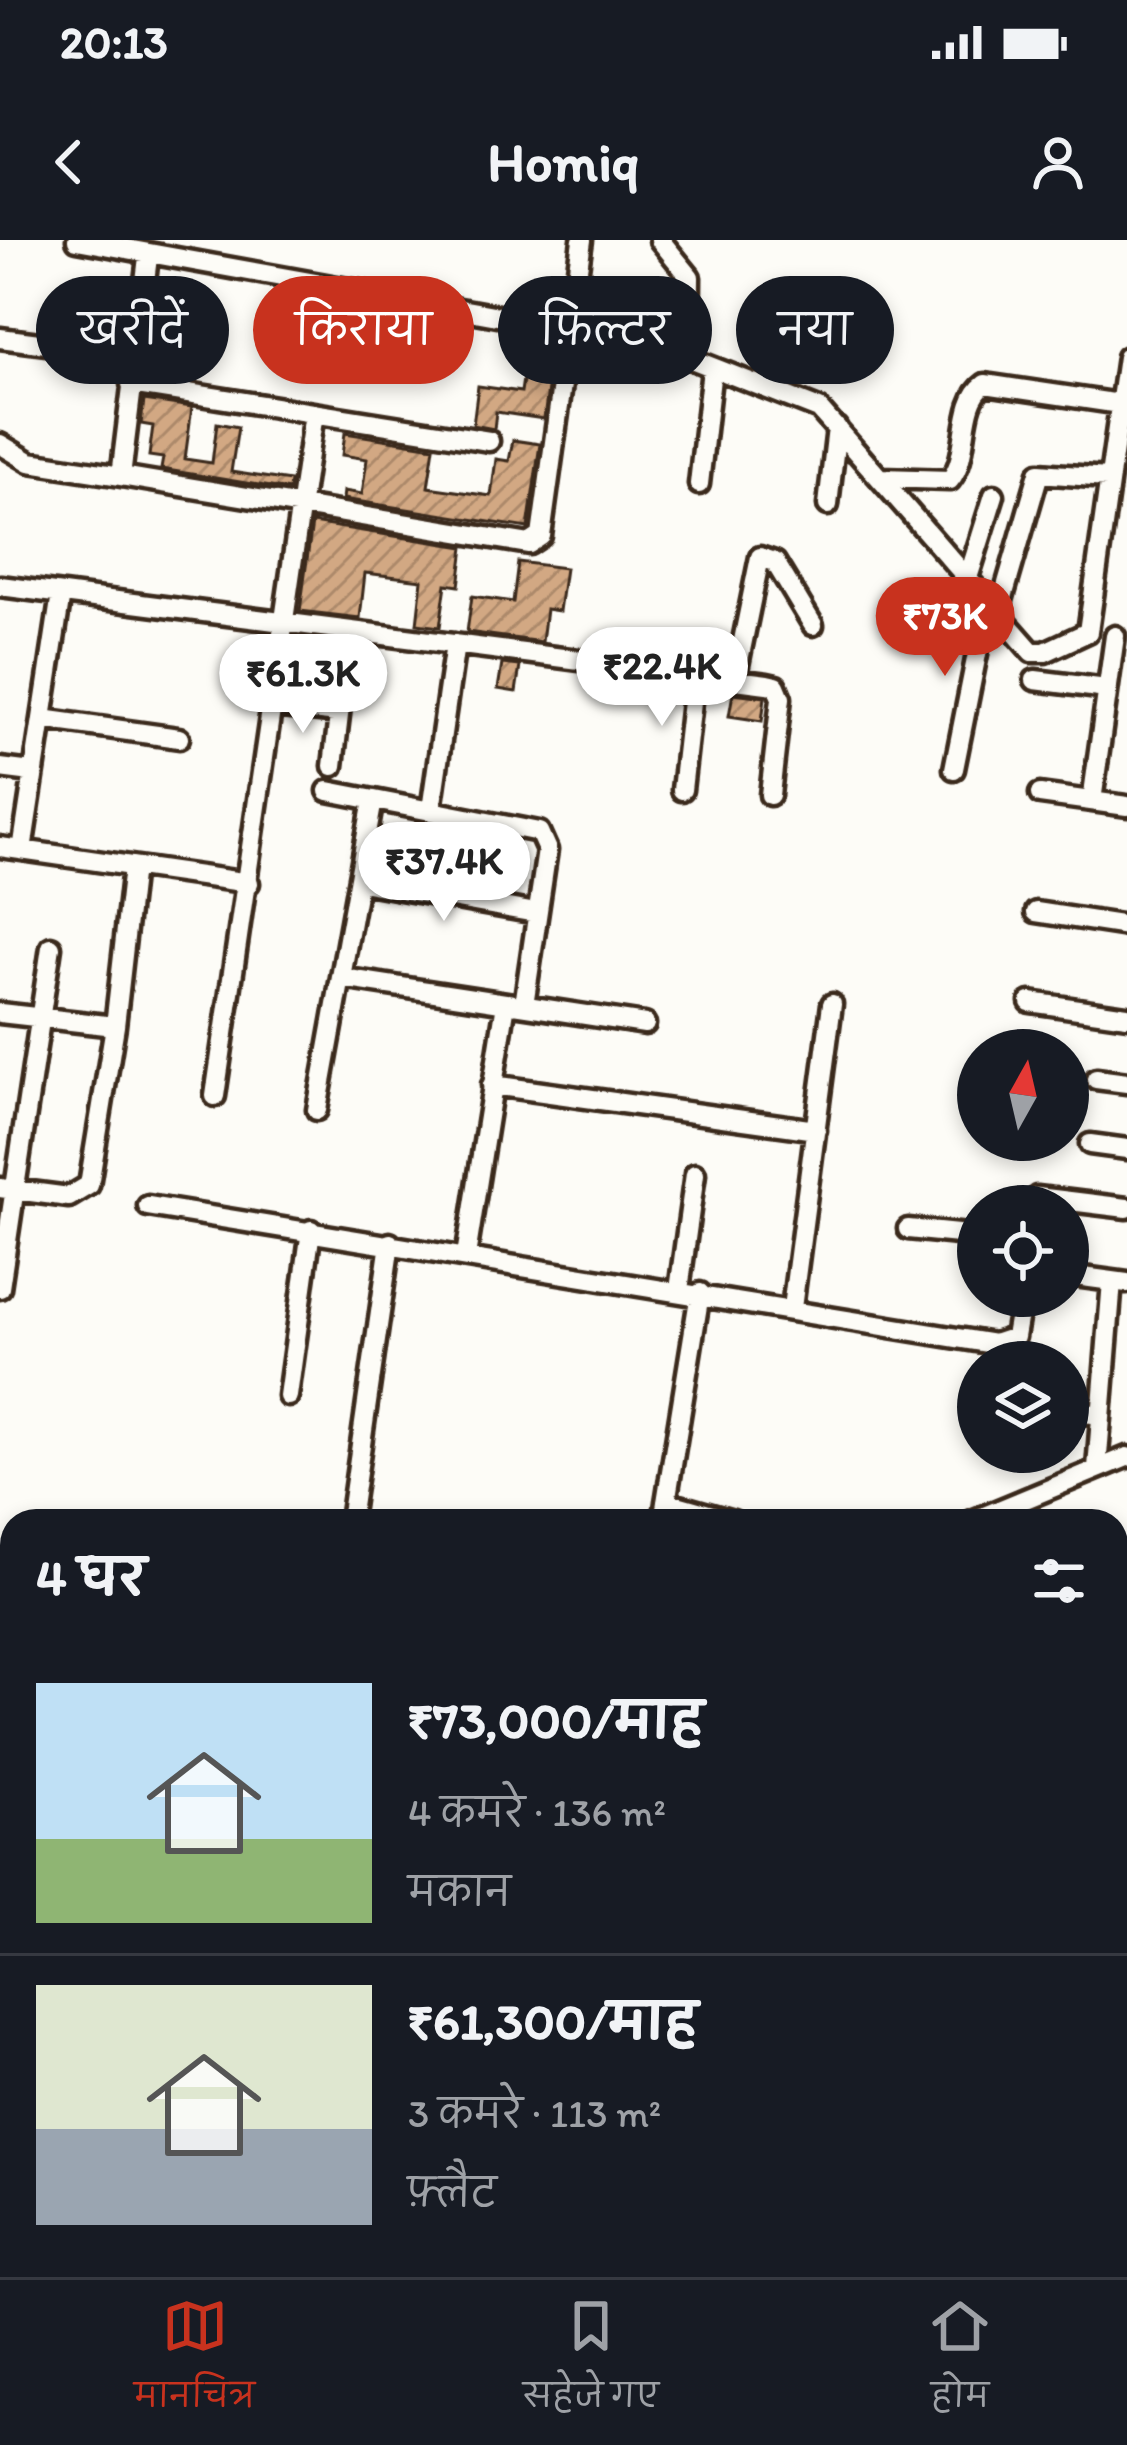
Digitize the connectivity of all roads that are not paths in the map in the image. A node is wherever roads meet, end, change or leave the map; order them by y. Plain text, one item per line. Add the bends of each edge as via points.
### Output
1 (77, 240) edge
2 (582, 240) edge
3 (660, 240) edge
4 (125, 246) edge
5 (148, 256) junction
6 (145, 276) edge
7 (577, 276) edge
8 (689, 276) edge
9 (498, 317) edge
10 (0, 338) edge
11 (36, 343) edge
12 (1127, 357) edge
13 (712, 369) edge
14 (131, 384) joint
15 (562, 384) edge
16 (710, 384) edge
17 (314, 413) junction
18 (1122, 416) edge
19 (837, 428) junction
20 (489, 441) dead end
21 (0, 443) edge
22 (121, 476) junction
23 (881, 478) junction
24 (1107, 478) junction
25 (699, 484) dead end
26 (994, 495) dead end
27 (828, 505) dead end
28 (301, 508) junction
29 (968, 578) junction
30 (0, 586) edge
31 (61, 594) junction
32 (993, 605) junction
33 (283, 622) junction
34 (813, 625) dead end
35 (349, 631) junction
36 (1088, 632) junction
37 (1121, 636) edge
38 (455, 644) junction
39 (695, 675) junction
40 (735, 680) junction
41 (1035, 680) dead end
42 (1108, 689) junction
43 (273, 706) junction
44 (339, 713) junction
45 (42, 719) junction
46 (178, 738) dead end
47 (332, 766) dead end
48 (0, 768) edge
49 (955, 769) dead end
50 (32, 772) junction
51 (682, 790) dead end
52 (328, 791) dead end
53 (1040, 794) dead end
54 (770, 795) dead end
55 (373, 800) junction
56 (1092, 801) junction
57 (1127, 806) edge
58 (431, 810) junction
59 (0, 848) edge
60 (22, 850) junction
61 (133, 867) junction
62 (361, 882) junction
63 (249, 883) junction
64 (1036, 912) dead end
65 (536, 913) junction
66 (1127, 926) edge
67 (51, 947) dead end
68 (342, 977) junction
69 (1030, 1002) dead end
70 (515, 1004) junction
71 (832, 1004) dead end
72 (0, 1013) edge
73 (1127, 1016) edge
74 (44, 1018) junction
75 (645, 1024) dead end
76 (116, 1026) junction
77 (1096, 1079) dead end
78 (1127, 1083) edge
79 (492, 1085) junction
80 (215, 1096) dead end
81 (317, 1110) dead end
82 (816, 1130) junction
83 (1090, 1144) dead end
84 (1127, 1149) edge
85 (695, 1174) dead end
86 (8, 1189) edge
87 (1089, 1203) edge
88 (148, 1206) dead end
89 (1127, 1208) edge
90 (908, 1229) dead end
91 (311, 1230) junction
92 (957, 1234) edge
93 (390, 1243) junction
94 (466, 1256) junction
95 (1089, 1278) edge
96 (1119, 1282) edge
97 (0, 1288) edge
98 (679, 1290) junction
99 (700, 1294) junction
100 (792, 1308) junction
101 (1019, 1317) edge
102 (287, 1396) dead end
103 (1089, 1413) edge
104 (1101, 1414) junction
105 (1127, 1457) edge
106 (1096, 1468) junction
107 (352, 1509) edge
108 (664, 1509) edge
109 (1001, 1509) edge

1 - 4 street
2 - 7 street
3 - 8 street
4 - 5 street
5 - 6 street
5 - 9 street
10 - 11 street
12 - 18 street
13 - 19 street via 808,402
14 - 17 street
14 - 22 street
15 - 28 street via 537,543
16 - 25 street
17 - 20 street
17 - 28 street
18 - 23 street via 986,384 975,393 950,480
18 - 24 street
19 - 23 street
19 - 27 street
21 - 22 street via 30,461
22 - 28 street
23 - 29 street
24 - 32 street via 1039,473
24 - 36 street
26 - 29 street
28 - 33 street
29 - 32 street
30 - 31 street
31 - 33 street
31 - 45 street
32 - 36 street via 1032,652
32 - 49 street
33 - 35 street
33 - 43 street
34 - 40 street via 775,562 760,557
35 - 38 street
35 - 44 street
36 - 37 street
37 - 42 street
38 - 39 street
38 - 58 street
39 - 40 street
39 - 51 street
40 - 54 street via 779,690
41 - 42 street
42 - 56 street
43 - 44 street
43 - 63 street
44 - 47 street
45 - 46 street
45 - 50 street
48 - 50 street
50 - 60 street
52 - 55 street
53 - 56 street
55 - 58 street
55 - 62 street
56 - 57 street
58 - 65 street via 539,832 547,850
59 - 60 street
60 - 61 street
61 - 63 street
61 - 76 street
62 - 65 street
62 - 68 street
63 - 80 street
64 - 66 street
65 - 70 street
67 - 74 street
68 - 70 street
68 - 81 street
69 - 73 street
70 - 75 street
70 - 79 street
71 - 82 street
72 - 74 street
74 - 76 street
74 - 86 street
76 - 86 street via 89,1185 79,1196
77 - 78 street
79 - 82 street
79 - 94 street
82 - 100 street
83 - 84 street
85 - 98 street
86 - 97 street
87 - 89 street
88 - 91 street
90 - 92 street
91 - 93 street
91 - 102 street
93 - 94 street
93 - 107 street
94 - 98 street
95 - 96 street
96 - 104 street
98 - 99 street
99 - 100 street
99 - 108 street
100 - 101 street via 1001,1344 1016,1337
103 - 104 street
104 - 106 street
105 - 106 street
106 - 109 street

